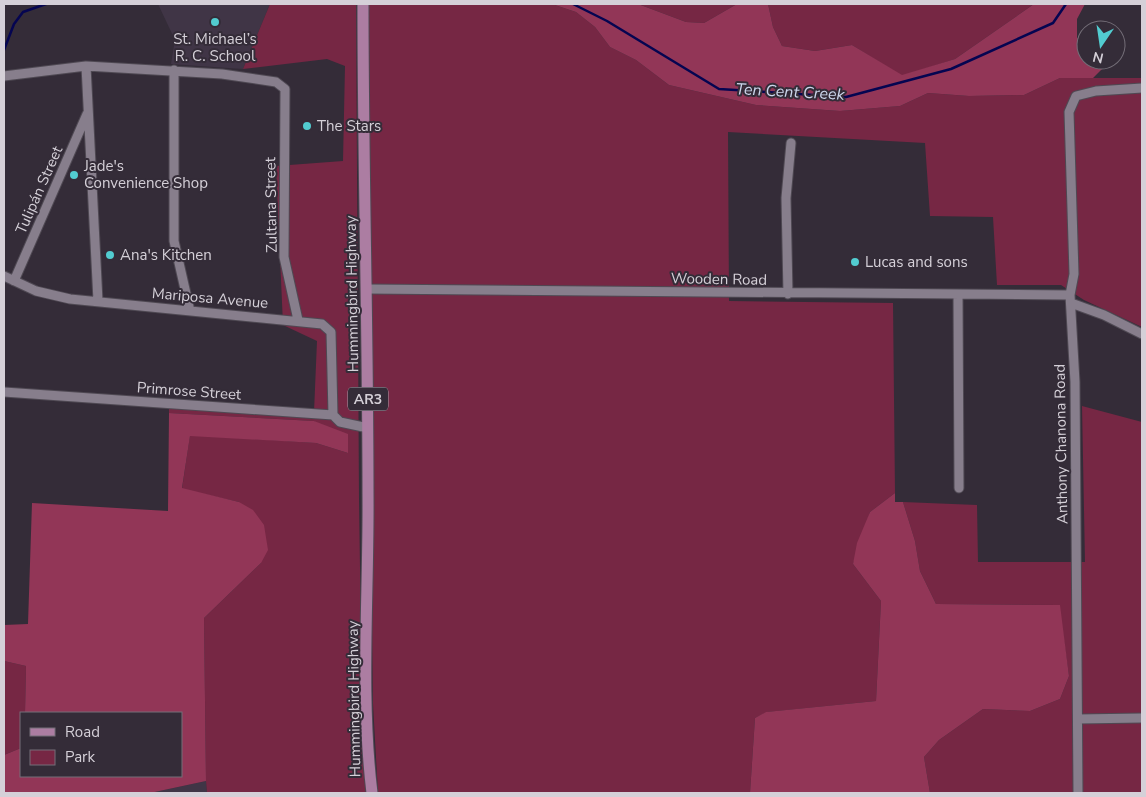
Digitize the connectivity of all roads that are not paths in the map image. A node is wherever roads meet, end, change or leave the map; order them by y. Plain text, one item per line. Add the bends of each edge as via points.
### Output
1 (363, 4) edge
2 (86, 66) junction
3 (174, 70) junction
4 (4, 76) edge
5 (1142, 88) edge
6 (88, 111) junction
7 (791, 143) dead end
8 (4, 276) edge
9 (14, 281) junction
10 (368, 289) junction
11 (788, 294) junction
12 (958, 295) junction
13 (1070, 299) junction
14 (98, 302) junction
15 (190, 311) junction
16 (298, 320) junction
17 (1142, 334) edge
18 (4, 392) edge
19 (333, 415) junction
20 (368, 428) junction
21 (958, 488) dead end
22 (1142, 718) edge
23 (1078, 719) junction
24 (372, 793) edge
25 (1078, 793) edge

1 - 10 main road, Hummingbird Highway / AR3
2 - 3 street
2 - 4 street
2 - 6 street
3 - 15 street via 174,241
3 - 16 street, Zultana Street via 276,82 285,89 284,257
5 - 13 street, Anthony Chanona Road via 1096,91 1076,96 1070,112 1074,274
6 - 9 street, Tulipán Street
6 - 14 street
7 - 11 street via 786,198
8 - 9 street, Mariposa Avenue
9 - 14 street, Mariposa Avenue via 52,296
10 - 11 street, Wooden Road
10 - 20 main road, Hummingbird Highway / AR3
11 - 12 street, Wooden Road
12 - 13 street, Wooden Road
12 - 21 street
13 - 17 street, Wooden Road
13 - 23 street, Anthony Chanona Road via 1075,382
14 - 15 street, Mariposa Avenue
15 - 16 street, Mariposa Avenue
16 - 19 street, Mariposa Avenue via 322,324 331,332
18 - 19 street, Primrose Street
19 - 20 street, Primrose Street via 340,422
20 - 24 main road, Hummingbird Highway / AR3 via 367,696
22 - 23 street
23 - 25 street, Anthony Chanona Road

